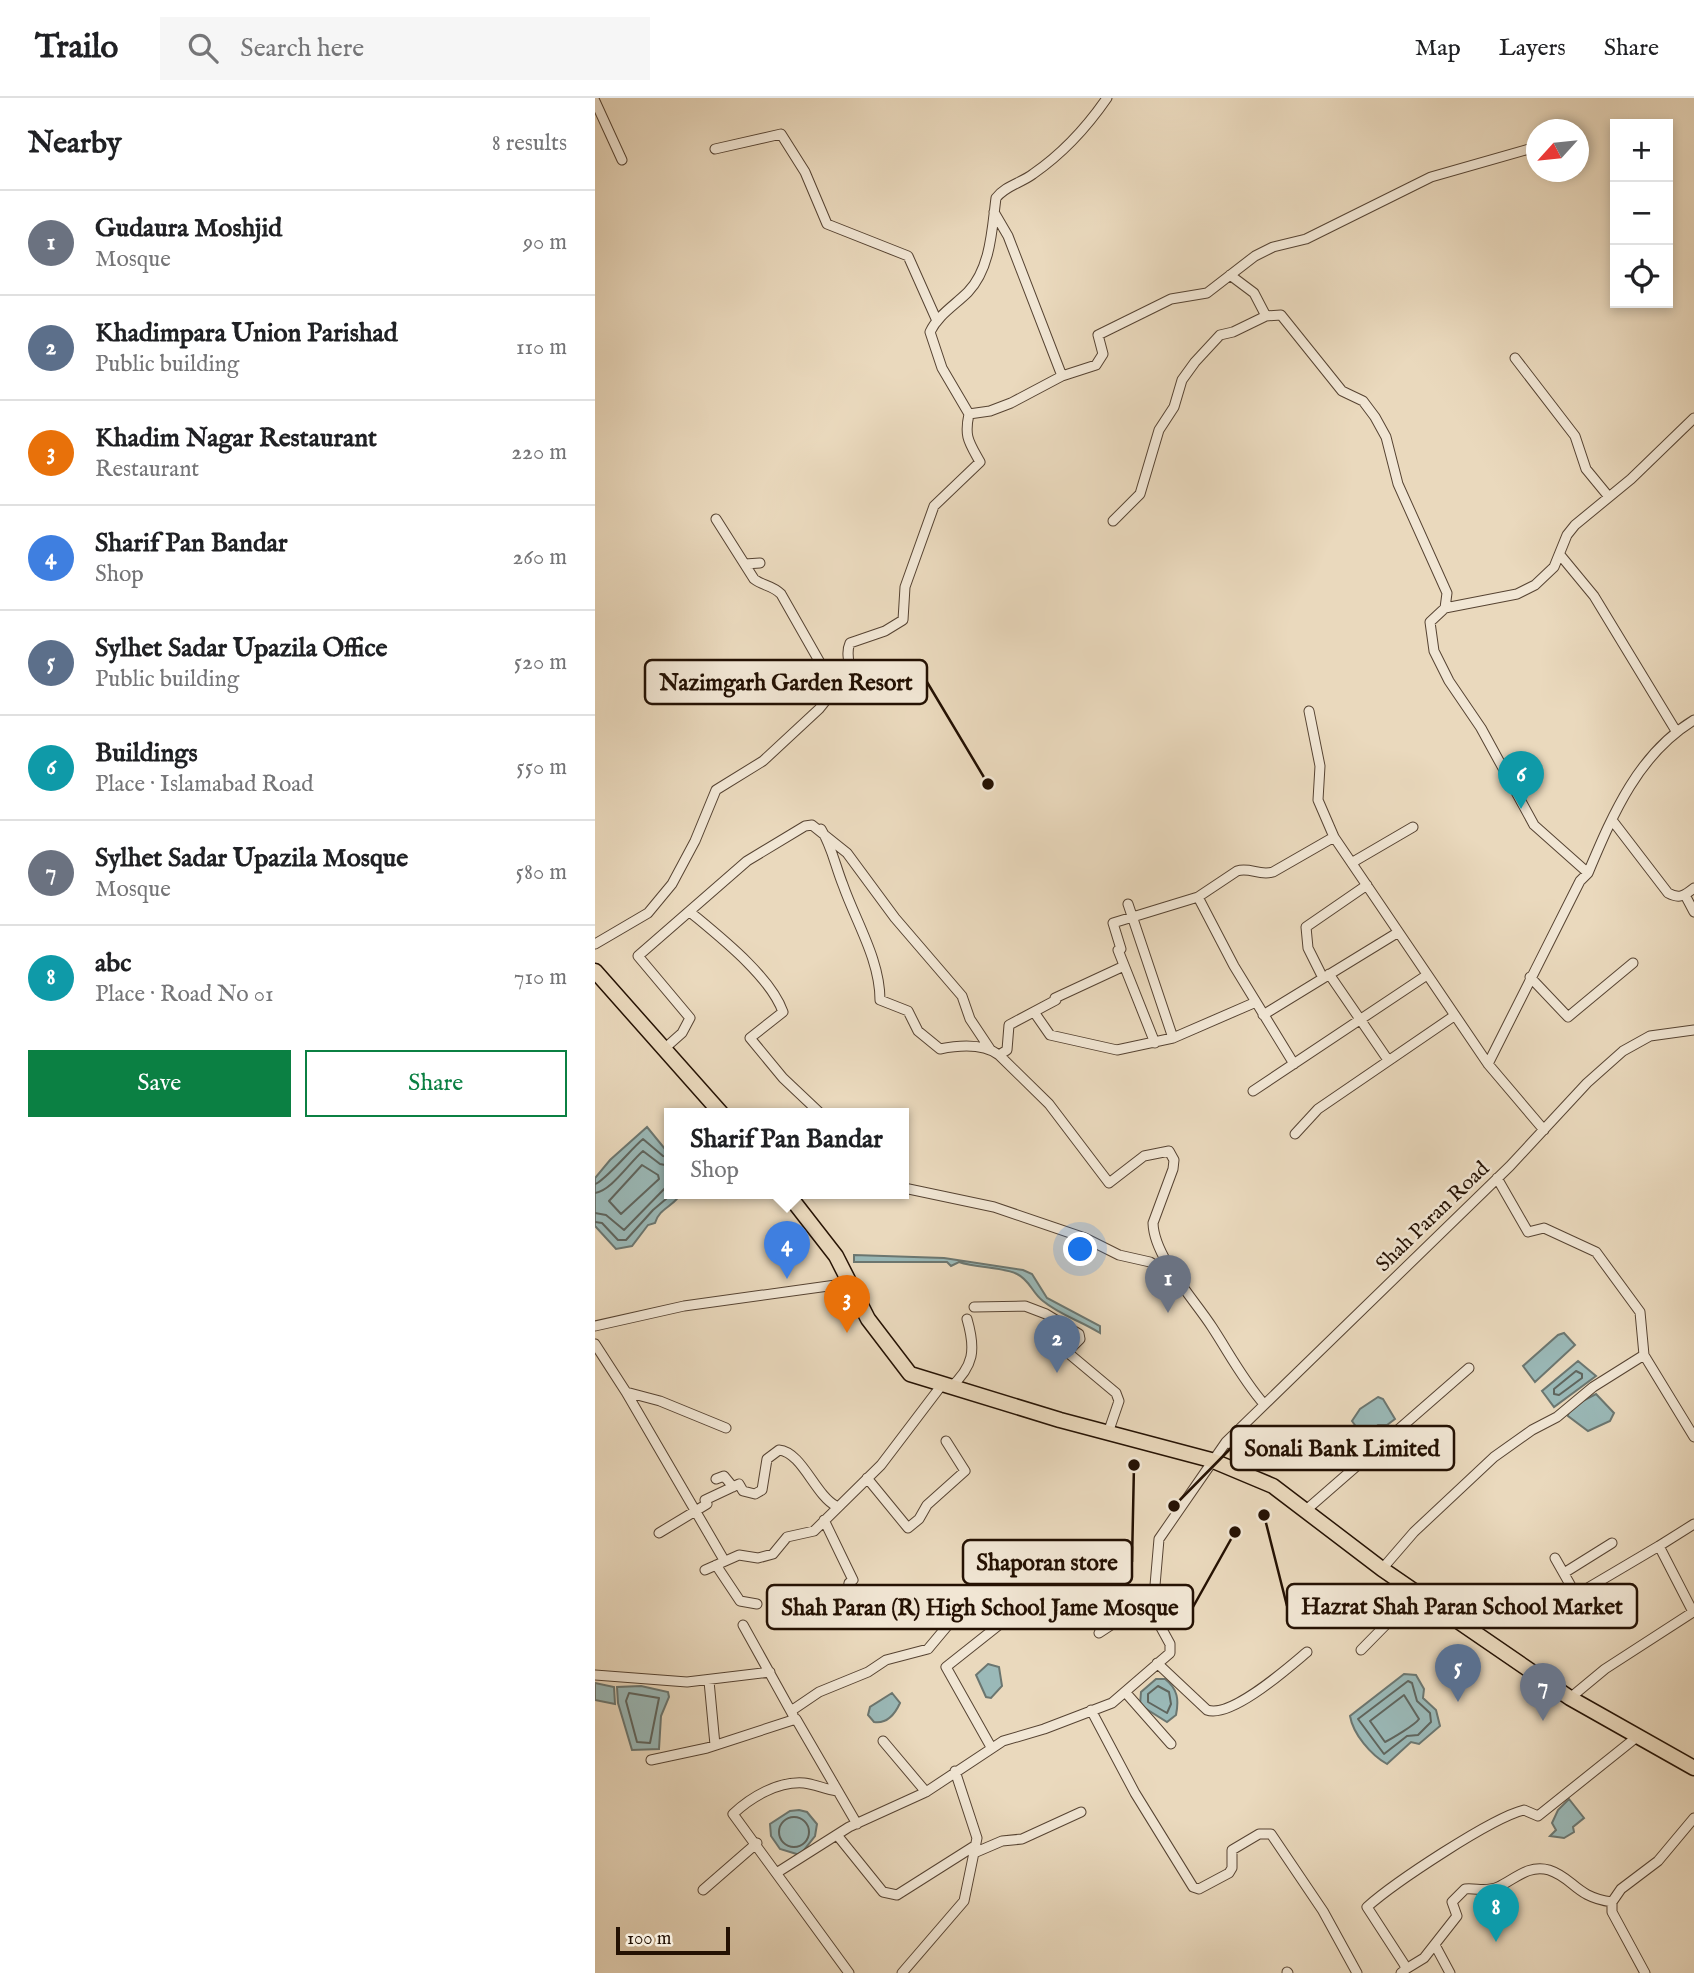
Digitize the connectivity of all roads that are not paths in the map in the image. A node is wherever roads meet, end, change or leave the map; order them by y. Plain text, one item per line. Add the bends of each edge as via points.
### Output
1 (1107, 98) edge
2 (595, 101) edge
3 (715, 149) dead end
4 (1526, 150) edge
5 (622, 160) dead end
6 (994, 212) junction
7 (1230, 275) junction
8 (1266, 316) junction
9 (937, 321) junction
10 (1515, 358) dead end
11 (1062, 376) junction
12 (969, 414) junction
13 (1694, 418) edge
14 (1609, 497) junction
15 (716, 519) dead end
16 (1113, 521) dead end
17 (1561, 556) junction
18 (759, 563) dead end
19 (745, 565) junction
20 (1445, 608) junction
21 (835, 689) junction
22 (1309, 710) dead end
23 (1694, 720) edge
24 (1676, 731) junction
25 (1612, 820) junction
26 (1413, 827) dead end
27 (821, 829) junction
28 (1334, 837) junction
29 (1353, 862) junction
30 (1588, 873) junction
31 (1367, 886) junction
32 (1694, 888) edge
33 (1685, 895) junction
34 (1198, 897) junction
35 (1128, 904) dead end
36 (690, 912) junction
37 (1694, 912) edge
38 (1131, 917) junction
39 (1397, 933) junction
40 (595, 944) edge
41 (1633, 963) dead end
42 (1124, 966) junction
43 (595, 971) edge
44 (1427, 975) junction
45 (1326, 976) junction
46 (1530, 977) junction
47 (1256, 1002) junction
48 (1034, 1012) junction
49 (1263, 1015) junction
50 (1454, 1016) junction
51 (1362, 1018) junction
52 (1694, 1030) edge
53 (1173, 1038) junction
54 (1154, 1043) junction
55 (664, 1049) junction
56 (990, 1049) junction
57 (999, 1055) junction
58 (1388, 1060) junction
59 (1294, 1064) junction
60 (1488, 1064) junction
61 (1253, 1091) dead end
62 (716, 1108) edge
63 (815, 1108) edge
64 (1543, 1130) junction
65 (1295, 1134) dead end
66 (1497, 1178) junction
67 (909, 1189) edge
68 (792, 1199) edge
69 (847, 1279) junction
70 (1178, 1279) junction
71 (975, 1307) dead end
72 (967, 1318) dead end
73 (595, 1326) edge
74 (595, 1344) edge
75 (1644, 1355) junction
76 (1469, 1368) dead end
77 (945, 1387) junction
78 (626, 1392) junction
79 (1263, 1404) junction
80 (726, 1428) dead end
81 (1108, 1433) junction
82 (1694, 1437) edge
83 (946, 1441) dead end
84 (1226, 1442) junction
85 (1252, 1452) dead end
86 (1211, 1460) junction
87 (867, 1478) junction
88 (716, 1479) dead end
89 (733, 1488) junction
90 (836, 1506) junction
91 (697, 1510) junction
92 (1305, 1511) junction
93 (824, 1520) junction
94 (1694, 1524) edge
95 (659, 1533) dead end
96 (1612, 1544) dead end
97 (1659, 1546) junction
98 (1555, 1558) dead end
99 (720, 1562) junction
100 (1382, 1569) junction
101 (705, 1570) dead end
102 (1564, 1573) junction
103 (1417, 1593) junction
104 (856, 1595) dead end
105 (1154, 1597) junction
106 (757, 1604) dead end
107 (743, 1625) dead end
108 (1099, 1633) dead end
109 (1361, 1650) dead end
110 (1307, 1652) dead end
111 (1157, 1663) junction
112 (770, 1672) junction
113 (595, 1675) edge
114 (709, 1681) junction
115 (1126, 1693) junction
116 (1570, 1698) junction
117 (1091, 1710) junction
118 (794, 1715) junction
119 (1639, 1736) junction
120 (883, 1741) dead end
121 (1171, 1744) dead end
122 (715, 1745) junction
123 (991, 1747) junction
124 (651, 1759) dead end
125 (1694, 1768) edge
126 (955, 1771) junction
127 (837, 1791) junction
128 (926, 1792) junction
129 (1081, 1812) dead end
130 (1694, 1818) edge
131 (857, 1824) junction
132 (837, 1835) junction
133 (757, 1843) junction
134 (975, 1849) junction
135 (778, 1872) junction
136 (703, 1890) dead end
137 (1612, 1902) junction
138 (1435, 1945) junction
139 (1403, 1971) edge
140 (849, 1973) edge
141 (902, 1973) edge
142 (1357, 1973) edge
143 (1450, 1973) edge
144 (1645, 1973) edge

1 - 6 street via 1062,150 1030,177 1000,193
2 - 5 street
3 - 9 street via 781,134 805,172 827,224 908,256
4 - 7 street via 1431,177 1306,239 1273,247
6 - 9 street via 990,245 979,273 970,290
6 - 11 street via 1008,236
7 - 8 street via 1254,293
7 - 11 street via 1207,293 1171,299 1098,335 1102,360
8 - 16 street via 1220,335 1195,362 1159,430 1140,494
8 - 20 street via 1282,315 1342,391 1363,401 1375,417 1387,437 1398,484 1447,593
9 - 12 street via 930,332 932,341
10 - 14 street via 1575,436 1586,469
11 - 12 street via 990,411
12 - 21 street via 966,437 980,462 934,506 905,587 903,620 849,643 850,684
13 - 14 street
14 - 17 street via 1567,535
15 - 19 street
17 - 20 street via 1535,585 1517,594
17 - 24 street via 1588,588
18 - 19 street
19 - 21 street via 761,585 773,586 781,594
20 - 30 street via 1430,622 1430,634 1449,681 1481,728 1534,825
21 - 40 street via 763,761 716,790 678,874 649,913
22 - 28 street via 1320,766 1318,800
23 - 24 street
24 - 25 street via 1634,778
25 - 30 street
25 - 33 street via 1668,893
26 - 29 street
27 - 36 street via 805,826 747,861
27 - 56 street via 847,853 962,996 970,1019
27 - 56 street via 833,849 880,979 880,1000 908,1011 918,1031 940,1049 959,1045
28 - 29 street
28 - 34 street via 1273,872 1263,875 1237,870
29 - 31 street
30 - 46 street
31 - 39 street
31 - 45 street via 1306,927 1308,948
32 - 33 street
33 - 37 street
34 - 38 street
34 - 47 street
35 - 38 street
36 - 55 street via 638,956 690,1018 682,1033
36 - 63 street via 777,995 783,1012 750,1038
38 - 42 street via 1113,925
38 - 53 street
39 - 44 street
39 - 45 street
41 - 46 street via 1568,1017
42 - 48 street
42 - 54 street
43 - 55 highway
44 - 50 street
44 - 51 street
45 - 49 street
45 - 51 street
46 - 60 street
47 - 49 street
47 - 53 street
48 - 54 street via 1050,1035 1117,1050
48 - 57 street via 1009,1025 1007,1050
49 - 59 street
50 - 58 street
50 - 60 street
51 - 58 street
51 - 59 street
52 - 64 street, Shah Paran Road via 1650,1036 1623,1051
53 - 54 street
55 - 62 highway
56 - 57 street
57 - 70 street via 1049,1104 1109,1183 1144,1156 1169,1151 1173,1169 1153,1232
58 - 65 street via 1318,1109
59 - 61 street
60 - 64 street
64 - 66 street, Shah Paran Road
66 - 75 street via 1528,1232 1544,1228 1596,1252 1640,1312
66 - 79 street, Shah Paran Road
67 - 70 street via 994,1207 1086,1238 1119,1255 1150,1262
68 - 69 highway via 836,1256
69 - 73 street
69 - 77 highway via 868,1320 910,1374
70 - 79 street
71 - 81 street via 1025,1306 1079,1334 1080,1339 1067,1352 1119,1401
72 - 77 street via 974,1355 971,1365
74 - 78 street
75 - 82 street
75 - 100 street via 1494,1457 1414,1532
76 - 92 street
77 - 81 highway
77 - 87 street
78 - 80 street
78 - 91 street
79 - 84 street, Shah Paran Road
81 - 86 highway
83 - 87 street via 965,1471 908,1528
84 - 85 street
84 - 86 street, Shah Paran Road
86 - 92 highway via 1273,1486
86 - 105 street, Shah Paran Road via 1159,1539
87 - 90 street
88 - 89 street via 723,1476
89 - 90 street via 739,1485 755,1494 762,1490 769,1455 786,1450
89 - 91 street via 705,1500 707,1504
90 - 93 street
91 - 95 street
91 - 99 street
92 - 100 highway
93 - 99 street via 814,1531 787,1537 773,1554 758,1558 739,1555
93 - 104 street via 853,1580 848,1590
94 - 97 street
96 - 102 street
97 - 102 street via 1576,1595
97 - 116 street via 1693,1612 1605,1669
98 - 102 street
99 - 101 street
99 - 106 street via 740,1601
100 - 103 highway
103 - 109 street
103 - 116 highway
105 - 108 street
105 - 111 street, Shah Paran Road via 1158,1622 1171,1649
107 - 112 street
110 - 111 street via 1260,1690 1217,1712 1207,1710
111 - 115 street
112 - 114 street
112 - 118 street
113 - 114 street
114 - 122 street
115 - 117 street
115 - 121 street
116 - 119 highway
117 - 123 street
117 - 142 street via 1193,1887 1199,1889 1229,1872 1232,1850 1259,1834 1271,1834
118 - 122 street
118 - 123 street via 819,1692 886,1660 928,1648 969,1600 979,1596 1004,1621 946,1667
118 - 127 street
119 - 125 highway
119 - 139 street via 1538,1816 1524,1810 1509,1816 1442,1854 1367,1908
120 - 128 street
122 - 124 street
123 - 126 street
126 - 128 street
126 - 134 street via 977,1838
127 - 131 street
127 - 133 street via 786,1784 745,1802 733,1814
128 - 131 street
129 - 134 street via 1022,1839
130 - 137 street via 1664,1854
131 - 132 street
132 - 134 street via 883,1892 897,1895
132 - 135 street
133 - 135 street
133 - 136 street
134 - 141 street via 964,1900
135 - 140 street
137 - 138 street via 1592,1900 1548,1870 1531,1870 1512,1876 1499,1887 1465,1889 1452,1902 1457,1916
137 - 144 street via 1612,1912
138 - 139 street
138 - 143 street

